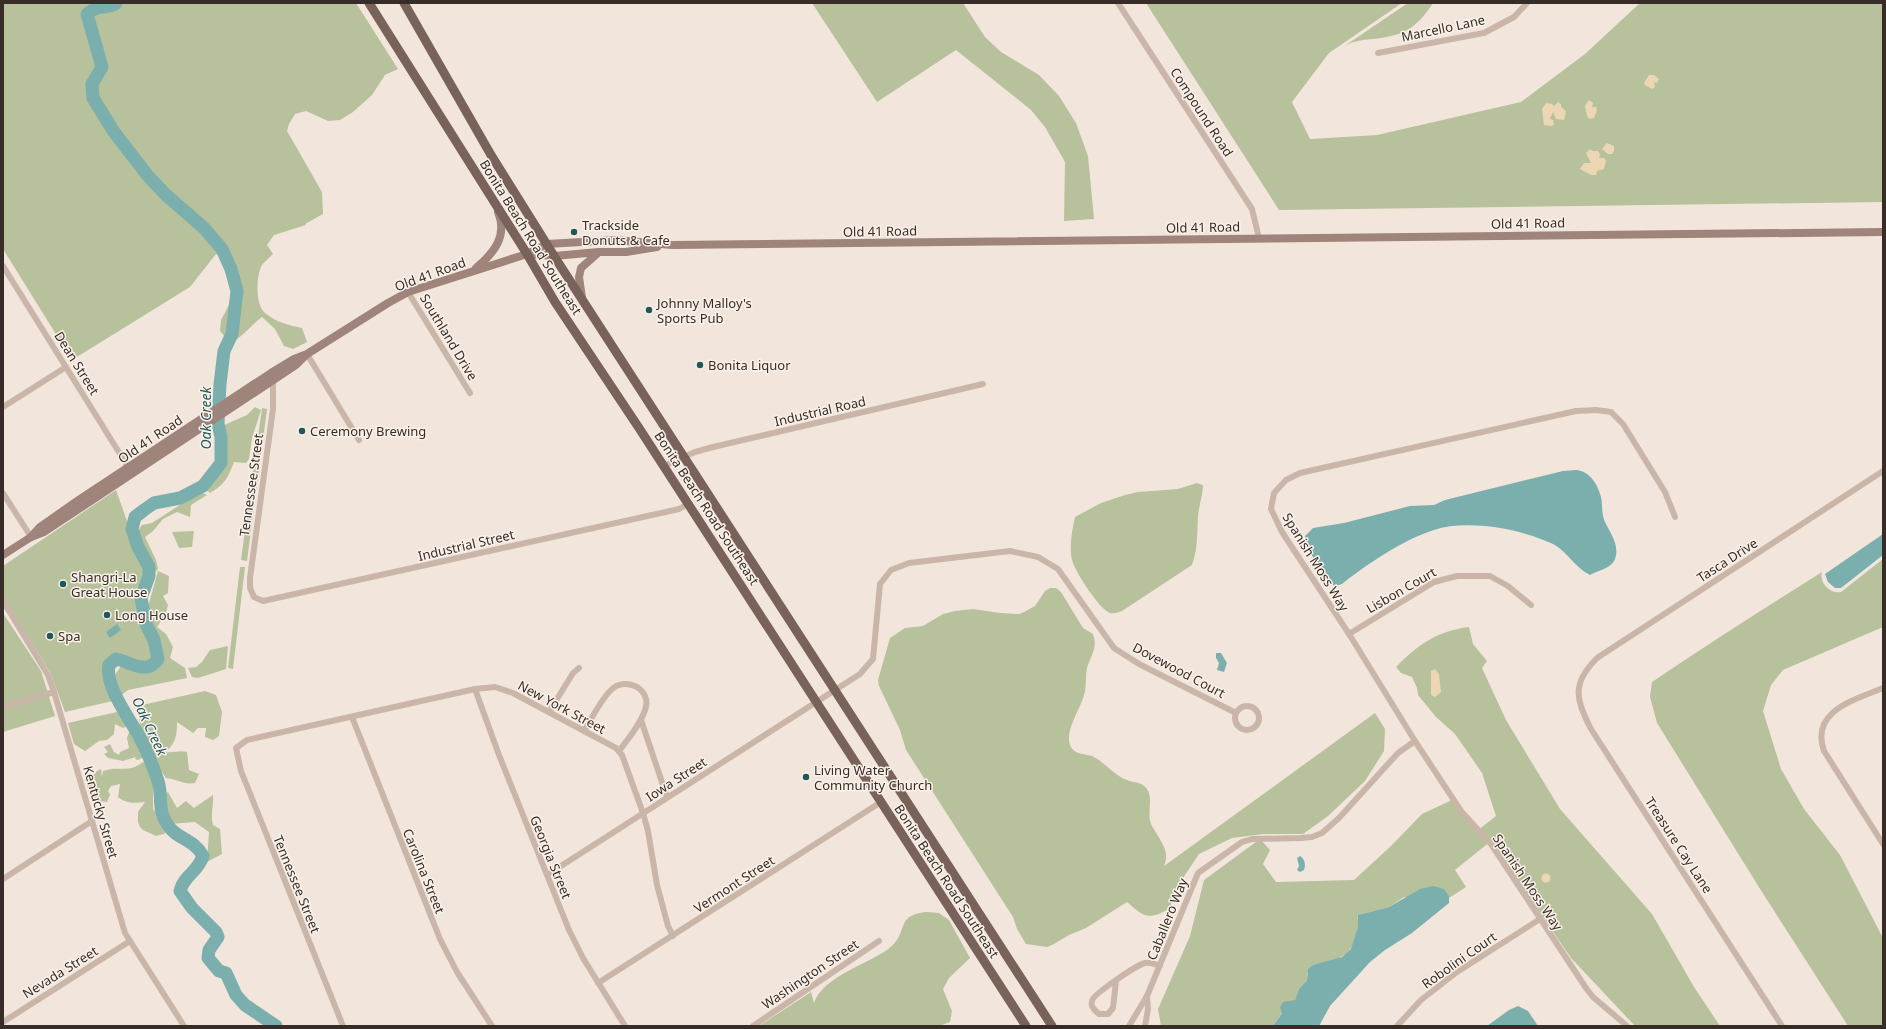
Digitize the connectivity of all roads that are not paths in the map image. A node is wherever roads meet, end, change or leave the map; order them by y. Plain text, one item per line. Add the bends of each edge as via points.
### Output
1 (369, 3) edge
2 (404, 3) edge
3 (1118, 3) edge
4 (1527, 3) edge
5 (1378, 53) dead end
6 (492, 198) junction
7 (1883, 232) edge
8 (1259, 238) junction
9 (547, 244) junction
10 (672, 245) junction
11 (600, 252) junction
12 (527, 254) junction
13 (554, 256) junction
14 (3, 266) edge
15 (474, 270) junction
16 (408, 292) junction
17 (582, 299) junction
18 (307, 354) junction
19 (66, 367) junction
20 (273, 380) junction
21 (983, 384) dead end
22 (470, 393) dead end
23 (233, 402) junction
24 (3, 407) edge
25 (359, 440) dead end
26 (684, 456) junction
27 (664, 466) junction
28 (131, 470) junction
29 (1883, 471) edge
30 (3, 493) edge
31 (688, 504) junction
32 (1675, 517) dead end
33 (31, 537) junction
34 (3, 555) edge
35 (252, 592) joint
36 (3, 601) edge
37 (1531, 605) dead end
38 (1349, 634) junction
39 (579, 668) dead end
40 (1586, 671) joint
41 (1883, 688) edge
42 (475, 689) junction
43 (835, 689) junction
44 (54, 692) junction
45 (816, 702) junction
46 (3, 707) edge
47 (549, 712) junction
48 (1236, 713) junction
49 (352, 717) junction
50 (641, 720) junction
51 (584, 730) junction
52 (1415, 741) junction
53 (236, 748) joint
54 (619, 751) junction
55 (667, 797) junction
56 (881, 802) junction
57 (643, 813) junction
58 (92, 821) junction
59 (1883, 844) edge
60 (547, 875) junction
61 (3, 879) edge
62 (1540, 919) junction
63 (673, 936) junction
64 (130, 941) junction
65 (880, 941) dead end
66 (1160, 966) junction
67 (1116, 981) junction
68 (598, 983) junction
69 (1148, 996) junction
70 (3, 1022) edge
71 (184, 1026) edge
72 (343, 1026) edge
73 (492, 1026) edge
74 (625, 1026) edge
75 (753, 1026) edge
76 (1026, 1026) edge
77 (1052, 1026) edge
78 (1129, 1026) edge
79 (1145, 1026) edge
80 (1397, 1026) edge
81 (1627, 1026) edge
82 (1782, 1026) edge

1 - 6 main road, Bonita Beach Road Southeast
2 - 9 main road, Bonita Beach Road Southeast via 491,155
3 - 8 street, Compound Road via 1252,209
4 - 5 street, Marcello Lane via 1509,20 1484,33
6 - 12 main road, Bonita Beach Road Southeast
6 - 15 street via 501,218 501,236 489,257
7 - 8 street, Old 41 Road
8 - 10 street, Old 41 Road
9 - 10 street, Old 41 Road via 616,240
9 - 12 street, Old 41 Road
9 - 13 main road, Bonita Beach Road Southeast
10 - 11 street, Old 41 Road via 626,252
11 - 13 street, Old 41 Road
11 - 17 street via 582,268
12 - 13 street, Old 41 Road
12 - 15 street, Old 41 Road
12 - 27 main road, Bonita Beach Road Southeast via 592,360
13 - 17 main road, Bonita Beach Road Southeast
14 - 19 street, Dean Street
15 - 16 street, Old 41 Road
16 - 18 street, Old 41 Road
16 - 22 street, Southland Drive
17 - 26 main road, Bonita Beach Road Southeast
18 - 20 street, Old 41 Road via 296,365
18 - 23 street, Old 41 Road via 294,359
18 - 25 street
19 - 24 street
19 - 28 street, Dean Street
20 - 23 street, Old 41 Road
20 - 35 street, Tennessee Street via 273,410 250,578
21 - 26 street, Industrial Road via 732,442
23 - 28 street, Old 41 Road
26 - 27 street, Industrial Road
26 - 43 main road, Bonita Beach Road Southeast
27 - 31 main road, Bonita Beach Road Southeast
28 - 33 street, Old 41 Road via 40,527
29 - 40 street, Tasca Drive via 1605,652
30 - 33 street
31 - 35 street, Industrial Street via 679,509 296,595 263,601 254,597
31 - 45 main road, Bonita Beach Road Southeast
32 - 38 street, Spanish Moss Way via 1665,492 1623,424 1611,412 1596,410 1576,411 1300,473 1286,480 1274,493 1271,508 1282,532
33 - 34 street, Old 41 Road
36 - 44 street, Kentucky Street via 48,675
37 - 38 street, Lisbon Court via 1508,586 1490,576 1444,577
38 - 52 street, Spanish Moss Way
39 - 47 street via 572,673
40 - 82 street, Treasure Cay Lane via 1583,674 1578,698 1591,730
41 - 59 street via 1836,709 1822,726 1820,734 1824,751
42 - 47 street, New York Street via 504,689
42 - 49 street, New York Street
42 - 60 street, Georgia Street
43 - 45 street, Dovewood Court
43 - 48 street, Dovewood Court via 860,674 873,658 880,584 891,570 909,563 1010,551 1038,557 1058,569 1114,648
43 - 77 main road, Bonita Beach Road Southeast
44 - 46 street
44 - 58 street, Kentucky Street
45 - 55 street, Iowa Street
45 - 56 main road, Bonita Beach Road Southeast
47 - 51 street, New York Street
48 - 48 street via 1235,721 1239,728 1247,731 1258,725 1260,717 1253,708 1241,707
49 - 53 street, New York Street via 247,740
49 - 73 street, Carolina Street via 440,939 457,972
50 - 51 street via 646,706 643,692 631,684 620,684 611,690
50 - 54 street
50 - 55 street
51 - 54 street, New York Street
52 - 62 street, Spanish Moss Way via 1460,811 1491,844
52 - 66 street, Caballero Way via 1398,752 1339,818 1322,833 1312,837 1252,839 1242,842 1198,873
53 - 72 street, Tennessee Street via 242,773
54 - 57 street, New York Street via 627,763
55 - 57 street, Iowa Street
56 - 63 street, Vermont Street
56 - 76 main road, Bonita Beach Road Southeast
57 - 60 street, Iowa Street
57 - 63 street, New York Street via 657,886
58 - 61 street
58 - 64 street, Kentucky Street via 119,916
60 - 68 street, Georgia Street via 569,930
62 - 80 street, Robolini Court via 1457,972 1421,1000
62 - 81 street, Spanish Moss Way via 1593,997
63 - 68 street, Vermont Street
64 - 70 street, Nevada Street
64 - 71 street, Kentucky Street
65 - 75 street, Washington Street
66 - 67 street via 1146,963
66 - 69 street, Caballero Way
67 - 67 street via 1095,995 1092,1000 1092,1006 1099,1014 1108,1014 1113,1008
68 - 74 street, Georgia Street
69 - 78 street, Caballero Way
69 - 79 street, Caballero Way

